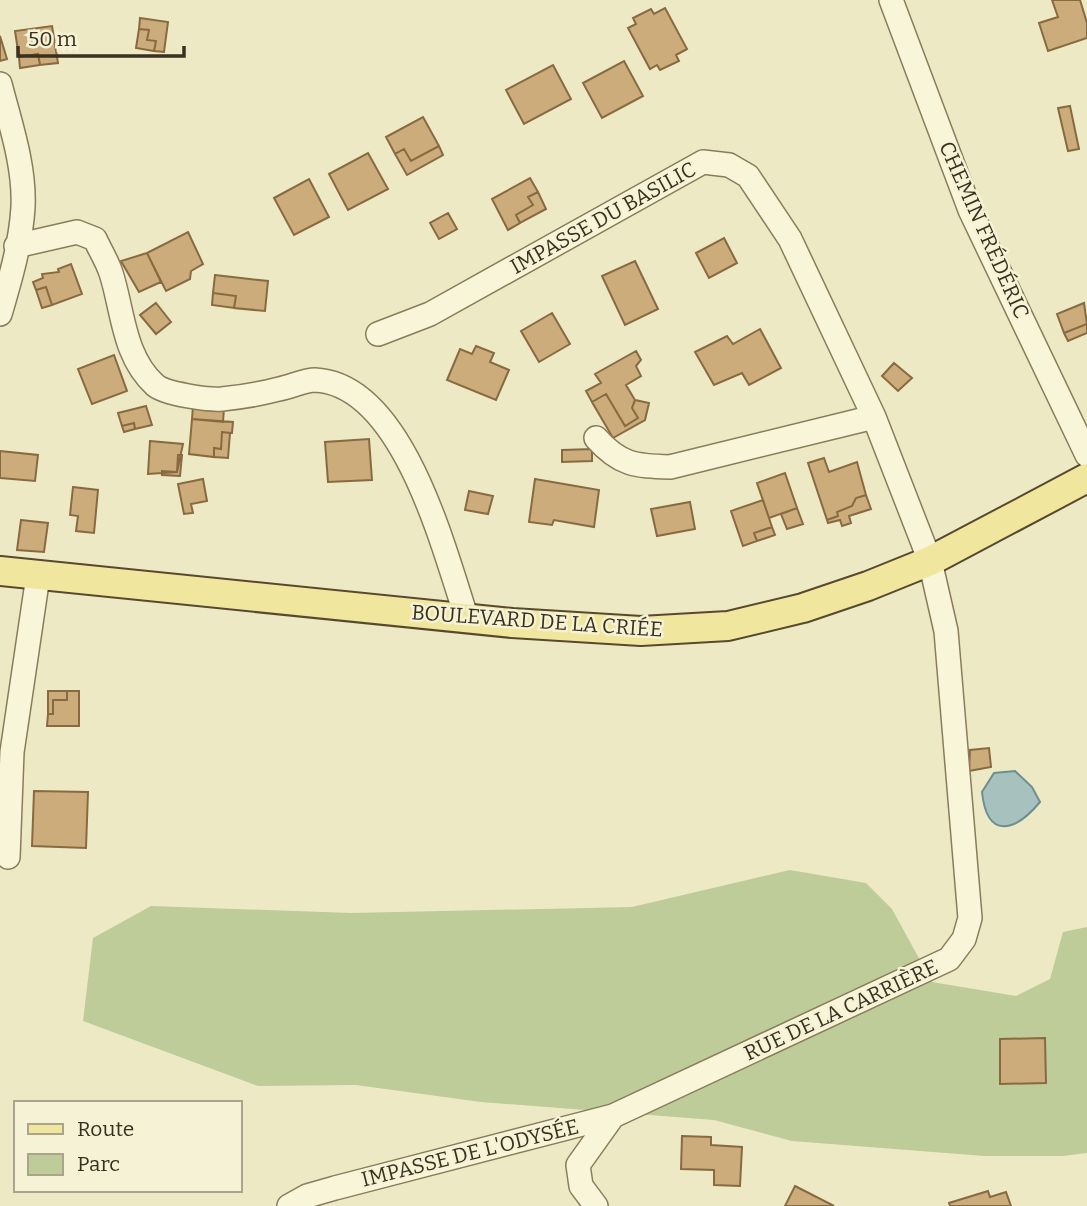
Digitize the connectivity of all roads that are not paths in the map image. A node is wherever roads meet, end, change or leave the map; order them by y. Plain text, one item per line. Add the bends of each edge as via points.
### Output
1 (891, 0) edge
2 (0, 84) edge
3 (16, 246) junction
4 (0, 314) edge
5 (378, 334) dead end
6 (874, 417) junction
7 (596, 438) dead end
8 (1087, 455) edge
9 (1087, 478) edge
10 (930, 561) junction
11 (0, 571) edge
12 (38, 576) junction
13 (467, 619) junction
14 (8, 857) dead end
15 (613, 1116) junction
16 (289, 1206) edge
17 (596, 1206) edge

1 - 8 street, CHEMIN FRÉDÉRIC via 971,210
2 - 3 street via 17,150 23,206
3 - 4 street
3 - 13 street via 77,232 95,239 111,272 135,358 156,386 207,400 244,397 313,380 344,385 370,404 411,467
5 - 6 street, IMPASSE DU BASILIC via 430,314 703,162 729,165 748,176 790,239
6 - 7 street via 670,467 638,466 613,458
6 - 10 street, IMPASSE DU BASILIC
9 - 10 main road, BOULEVARD DE LA CRIÉE
10 - 13 main road, BOULEVARD DE LA CRIÉE via 816,603 728,626 641,631
10 - 15 street, RUE DE LA CARRIÈRE via 947,645 970,918 964,939 948,959
11 - 12 main road, BOULEVARD DE LA CRIÉE
12 - 13 main road, BOULEVARD DE LA CRIÉE
12 - 14 street via 12,752
15 - 16 street, IMPASSE DE L'ODYSÉE via 335,1188
15 - 17 street, RUE DE LA CARRIÈRE via 578,1165 581,1186

